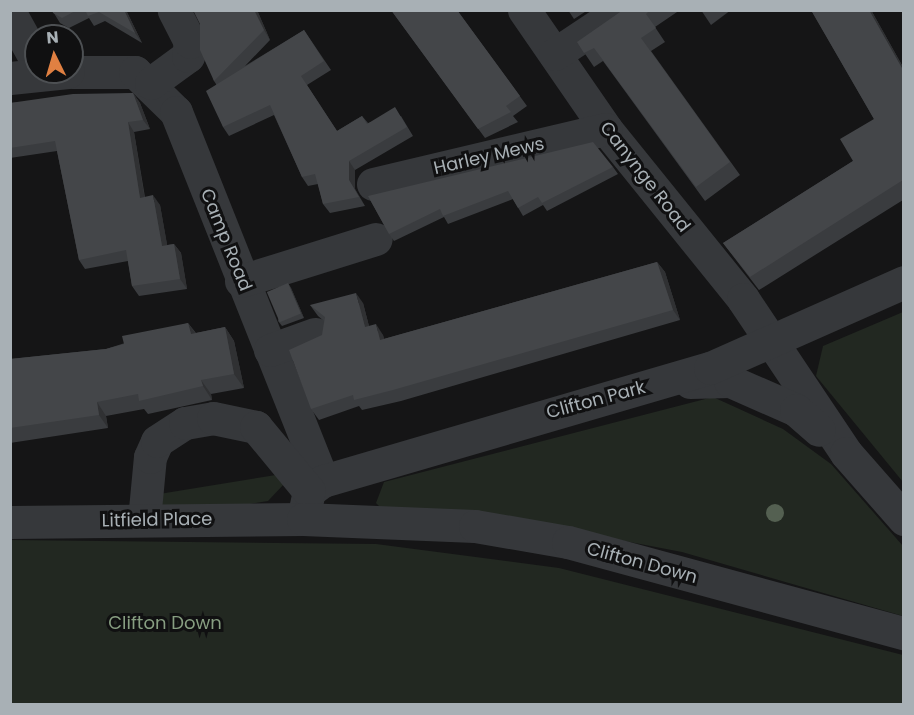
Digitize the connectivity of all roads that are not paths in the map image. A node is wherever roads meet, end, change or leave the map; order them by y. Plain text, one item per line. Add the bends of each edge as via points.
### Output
1 (174, 10) edge
2 (524, 10) edge
3 (621, 10) edge
4 (10, 13) edge
5 (24, 32) edge
6 (555, 54) junction
7 (84, 69) edge
8 (151, 83) junction
9 (606, 129) junction
10 (373, 184) dead end
11 (376, 239) dead end
12 (241, 280) junction
13 (903, 282) edge
14 (315, 334) dead end
15 (768, 342) junction
16 (270, 350) junction
17 (652, 386) junction
18 (846, 453) junction
19 (312, 497) junction
20 (903, 519) edge
21 (144, 520) junction
22 (10, 522) edge
23 (903, 633) edge

1 - 8 street via 190,42 188,56
2 - 6 street, Canynge Road
3 - 6 street
4 - 5 street
6 - 9 street, Canynge Road
7 - 8 street, Camp Road via 119,68
8 - 12 street, Camp Road via 176,111
9 - 10 street, Harley Mews
9 - 15 street, Canynge Road via 743,299
11 - 12 street
12 - 16 street, Camp Road
13 - 15 street, Clifton Park
14 - 16 street
15 - 17 street, Clifton Park
15 - 18 street, Canynge Road
16 - 19 street, Camp Road
17 - 18 street via 730,381 796,410
17 - 19 street, Clifton Park
18 - 20 street
19 - 21 street, Litfield Place
19 - 21 street via 256,427 213,418 185,423 157,441 150,457
19 - 23 street, Clifton Down via 568,542
21 - 22 street, Litfield Place

